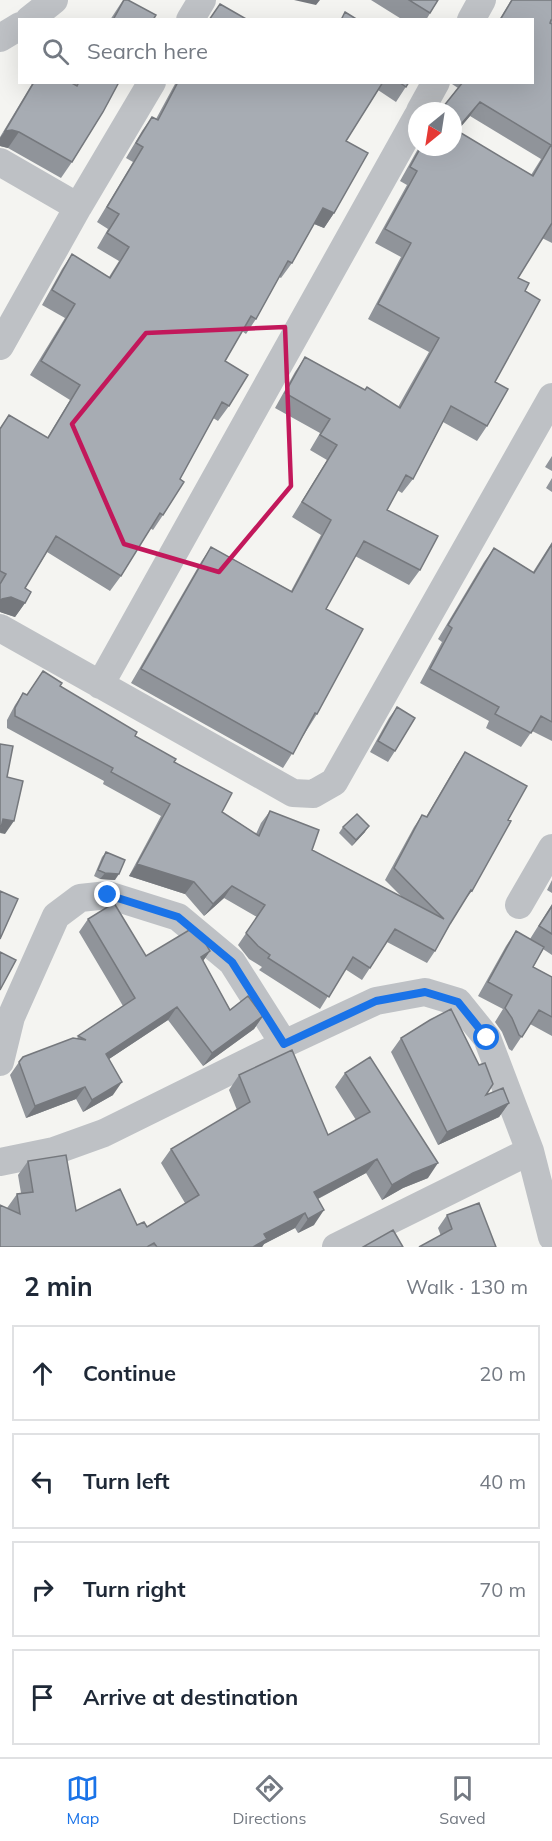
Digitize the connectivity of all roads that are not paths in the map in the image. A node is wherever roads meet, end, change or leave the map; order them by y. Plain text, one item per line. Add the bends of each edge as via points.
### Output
1 (54, 0) edge
2 (202, 0) edge
3 (482, 0) edge
4 (32, 18) edge
5 (191, 18) edge
6 (472, 18) edge
7 (18, 27) edge
8 (0, 38) edge
9 (152, 84) edge
10 (435, 84) edge
11 (425, 102) edge
12 (408, 133) edge
13 (0, 162) edge
14 (78, 207) junction
15 (0, 346) edge
16 (552, 397) edge
17 (0, 628) edge
18 (100, 685) junction
19 (552, 848) edge
20 (519, 905) dead end
21 (284, 1044) junction
22 (0, 1062) edge
23 (530, 1151) junction
24 (0, 1162) edge
25 (552, 1237) edge
26 (336, 1247) edge

1 - 4 street
2 - 5 street
3 - 6 street
7 - 8 street
9 - 14 street
10 - 11 street
12 - 18 street
13 - 14 street
14 - 15 street
16 - 18 street via 334,782 313,794 293,793
17 - 18 street
19 - 20 street
21 - 22 street via 232,962 178,917 108,895 80,897 56,916 11,1017
21 - 23 street via 376,1001 425,992 458,1002 487,1038
21 - 24 street via 104,1133 54,1151
23 - 25 street
23 - 26 street

